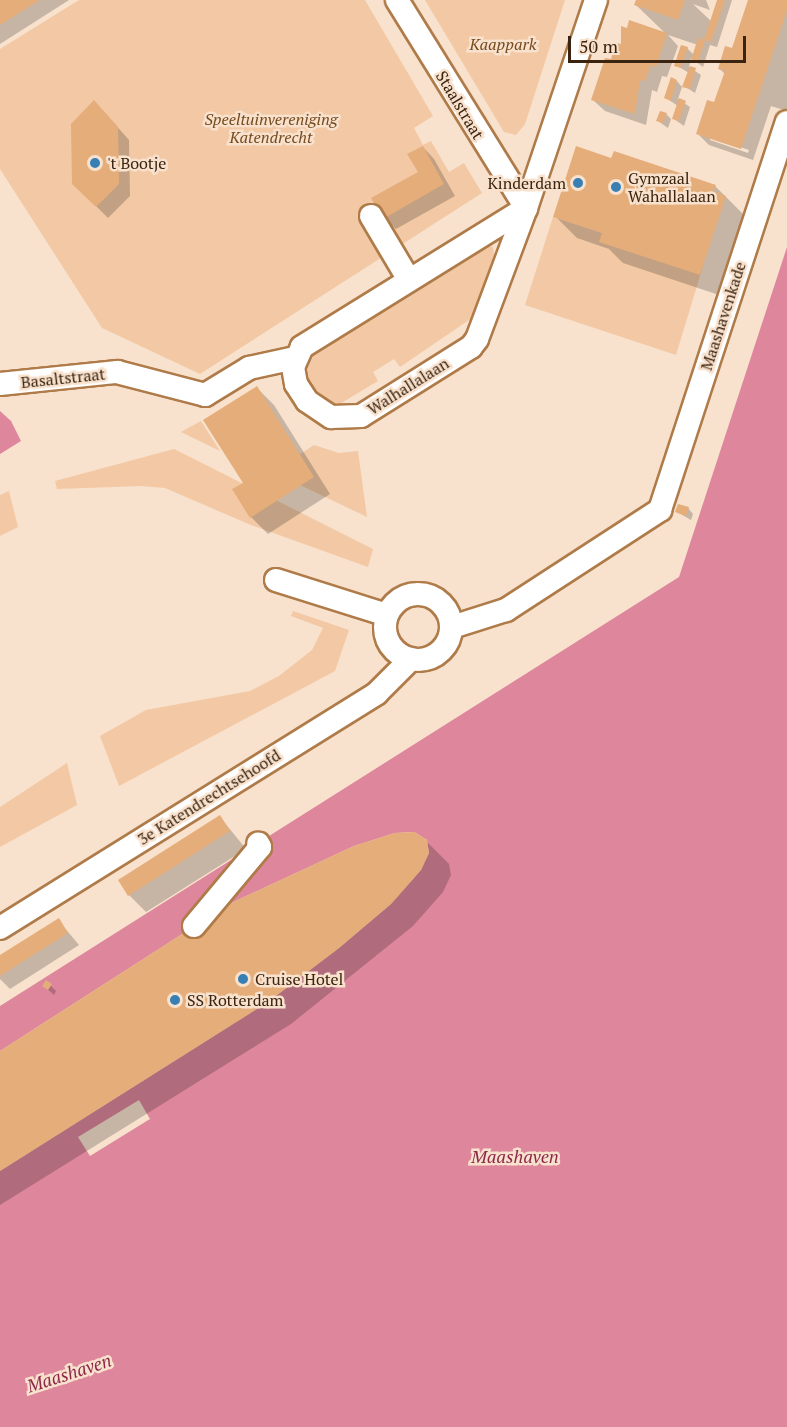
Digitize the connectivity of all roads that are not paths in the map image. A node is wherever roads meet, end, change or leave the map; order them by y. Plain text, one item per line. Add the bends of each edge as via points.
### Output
1 (397, 0) edge
2 (596, 0) edge
3 (787, 122) edge
4 (526, 208) junction
5 (371, 216) dead end
6 (409, 280) junction
7 (294, 358) junction
8 (0, 384) edge
9 (276, 580) dead end
10 (387, 615) junction
11 (452, 627) junction
12 (411, 659) junction
13 (258, 843) dead end
14 (194, 926) dead end
15 (0, 928) edge

1 - 4 street, Staalstraat
2 - 4 street, Walhallalaan
3 - 11 street, Maashavenkade via 660,510 506,610
4 - 6 street
4 - 7 street, Walhallalaan via 484,327 471,347 361,416 348,418 324,415 307,401 294,379
5 - 6 street
6 - 7 street via 318,334
7 - 8 street, Basaltstraat via 249,369 205,395 117,372
9 - 10 street
10 - 11 street via 401,598 423,594 444,605
10 - 12 street via 387,638 401,655
11 - 12 street via 446,646 439,653 431,658
12 - 15 street, 3e Katendrechtsehoofd via 377,693
13 - 14 street via 260,847

